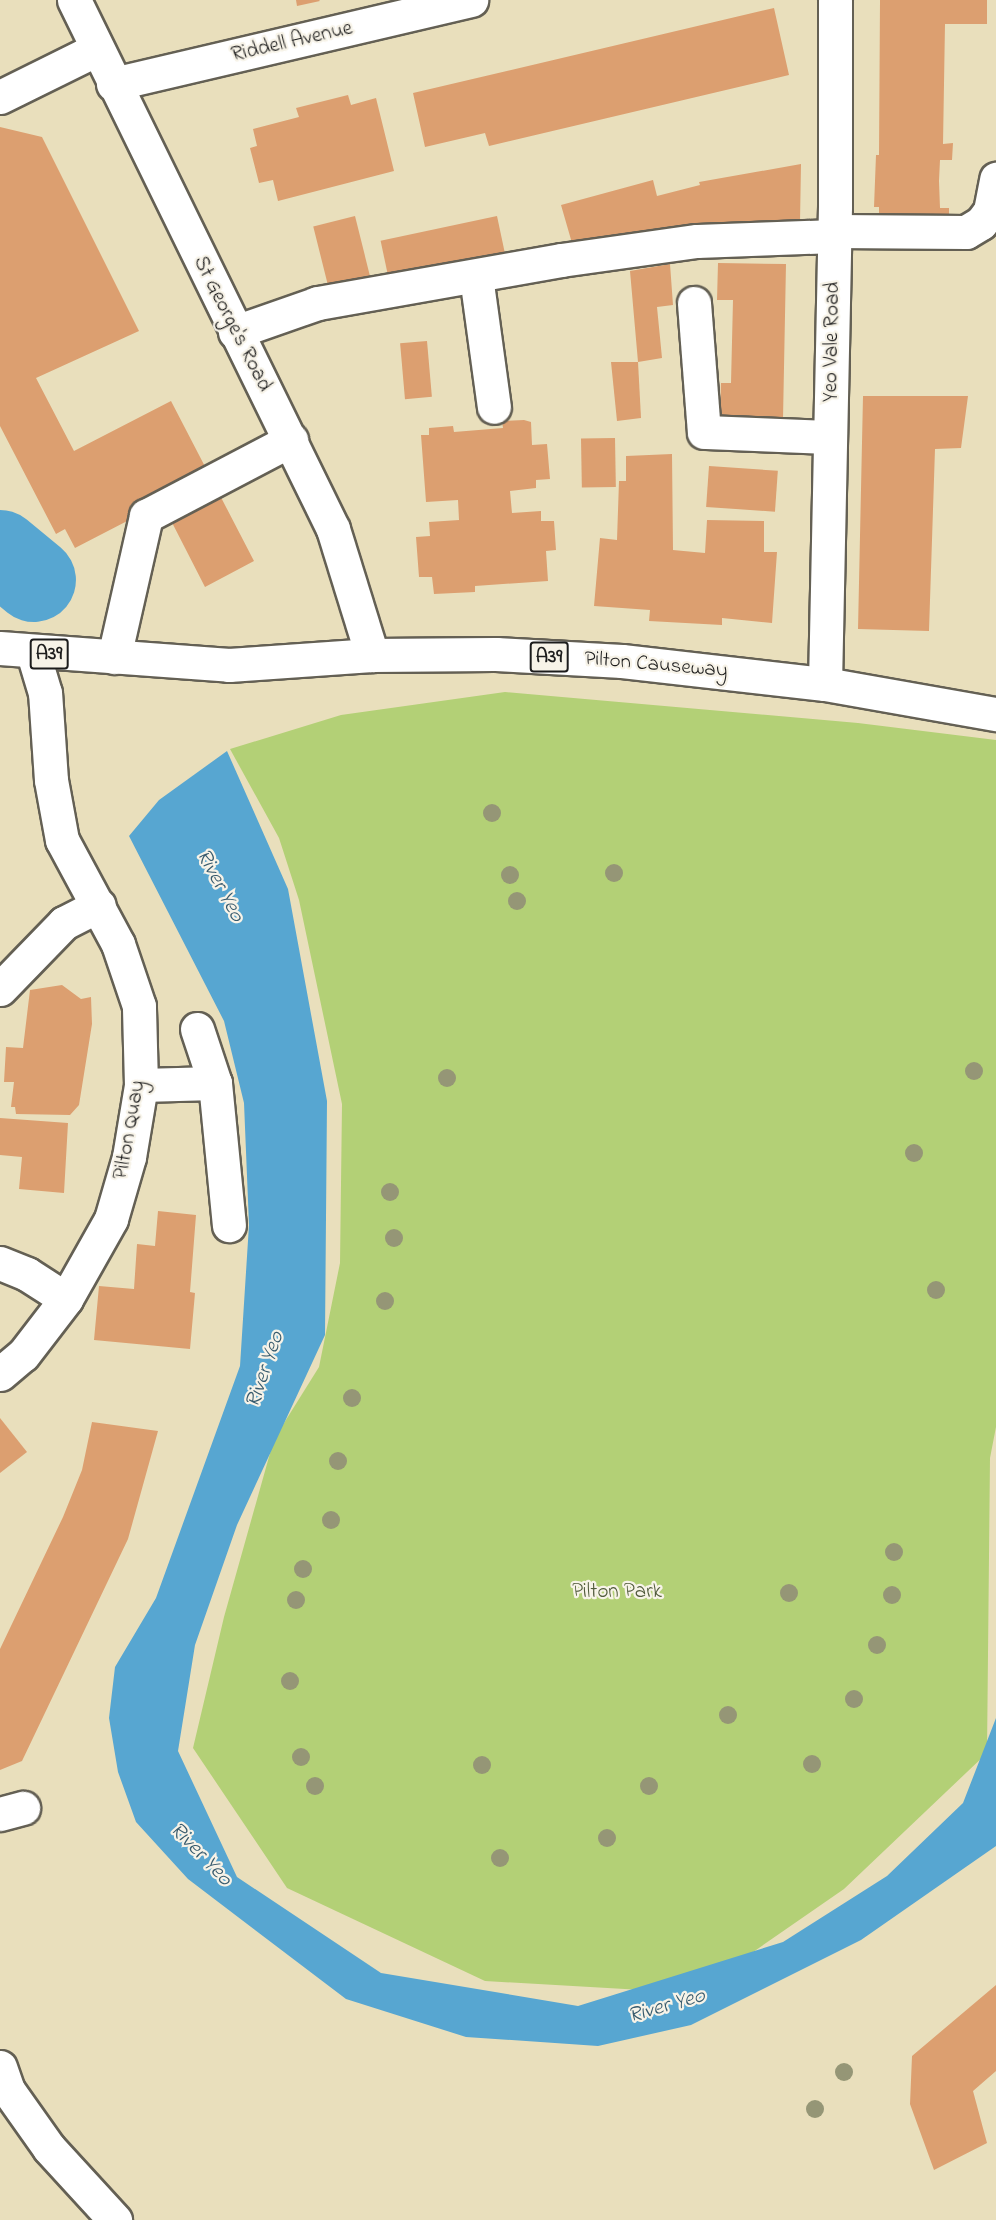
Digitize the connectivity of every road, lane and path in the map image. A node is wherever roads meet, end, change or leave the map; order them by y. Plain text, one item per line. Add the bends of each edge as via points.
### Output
1 (74, 0) edge
2 (471, 0) edge
3 (835, 0) edge
4 (97, 49) junction
5 (113, 84) junction
6 (0, 98) edge
7 (996, 179) edge
8 (835, 234) junction
9 (476, 276) junction
10 (694, 303) dead end
11 (235, 332) junction
12 (494, 407) dead end
13 (830, 437) junction
14 (291, 440) junction
15 (0, 648) edge
16 (33, 653) junction
17 (372, 655) junction
18 (106, 657) junction
19 (825, 684) junction
20 (996, 714) edge
21 (99, 904) junction
22 (0, 989) edge
23 (197, 1029) dead end
24 (215, 1083) junction
25 (141, 1085) junction
26 (229, 1225) dead end
27 (0, 1263) edge
28 (66, 1299) junction
29 (0, 1374) edge
30 (0, 2067) edge
31 (115, 2220) edge

1 - 4 street, St George's Road
2 - 5 street, Riddell Avenue
3 - 8 street, Yeo Vale Road
4 - 5 street, St George's Road
4 - 6 street
5 - 11 street, St George's Road
7 - 8 street via 990,211 981,223 966,232
8 - 9 street via 697,241
8 - 13 street, Yeo Vale Road
9 - 11 street via 318,303
9 - 12 street
10 - 13 street via 704,432
11 - 14 street, St George's Road
13 - 19 street, Yeo Vale Road
14 - 17 street, St George's Road via 333,529
14 - 18 street via 146,516
15 - 16 street, A39
16 - 18 street, A39
16 - 21 street, Pilton Quay via 45,693 51,780 62,840
17 - 18 street, Pilton Causeway / A39 via 229,665
17 - 19 street, Pilton Causeway / A39 via 496,654 622,661
19 - 20 street, Pilton Causeway / A39
21 - 22 street via 64,923
21 - 25 street, Pilton Quay via 118,944 139,1006
23 - 24 street
24 - 25 street
24 - 26 street
25 - 28 street, Pilton Quay via 129,1157 111,1219
27 - 28 street via 27,1274
28 - 29 street, Pilton Quay via 23,1355
30 - 31 street via 8,2090 49,2148

